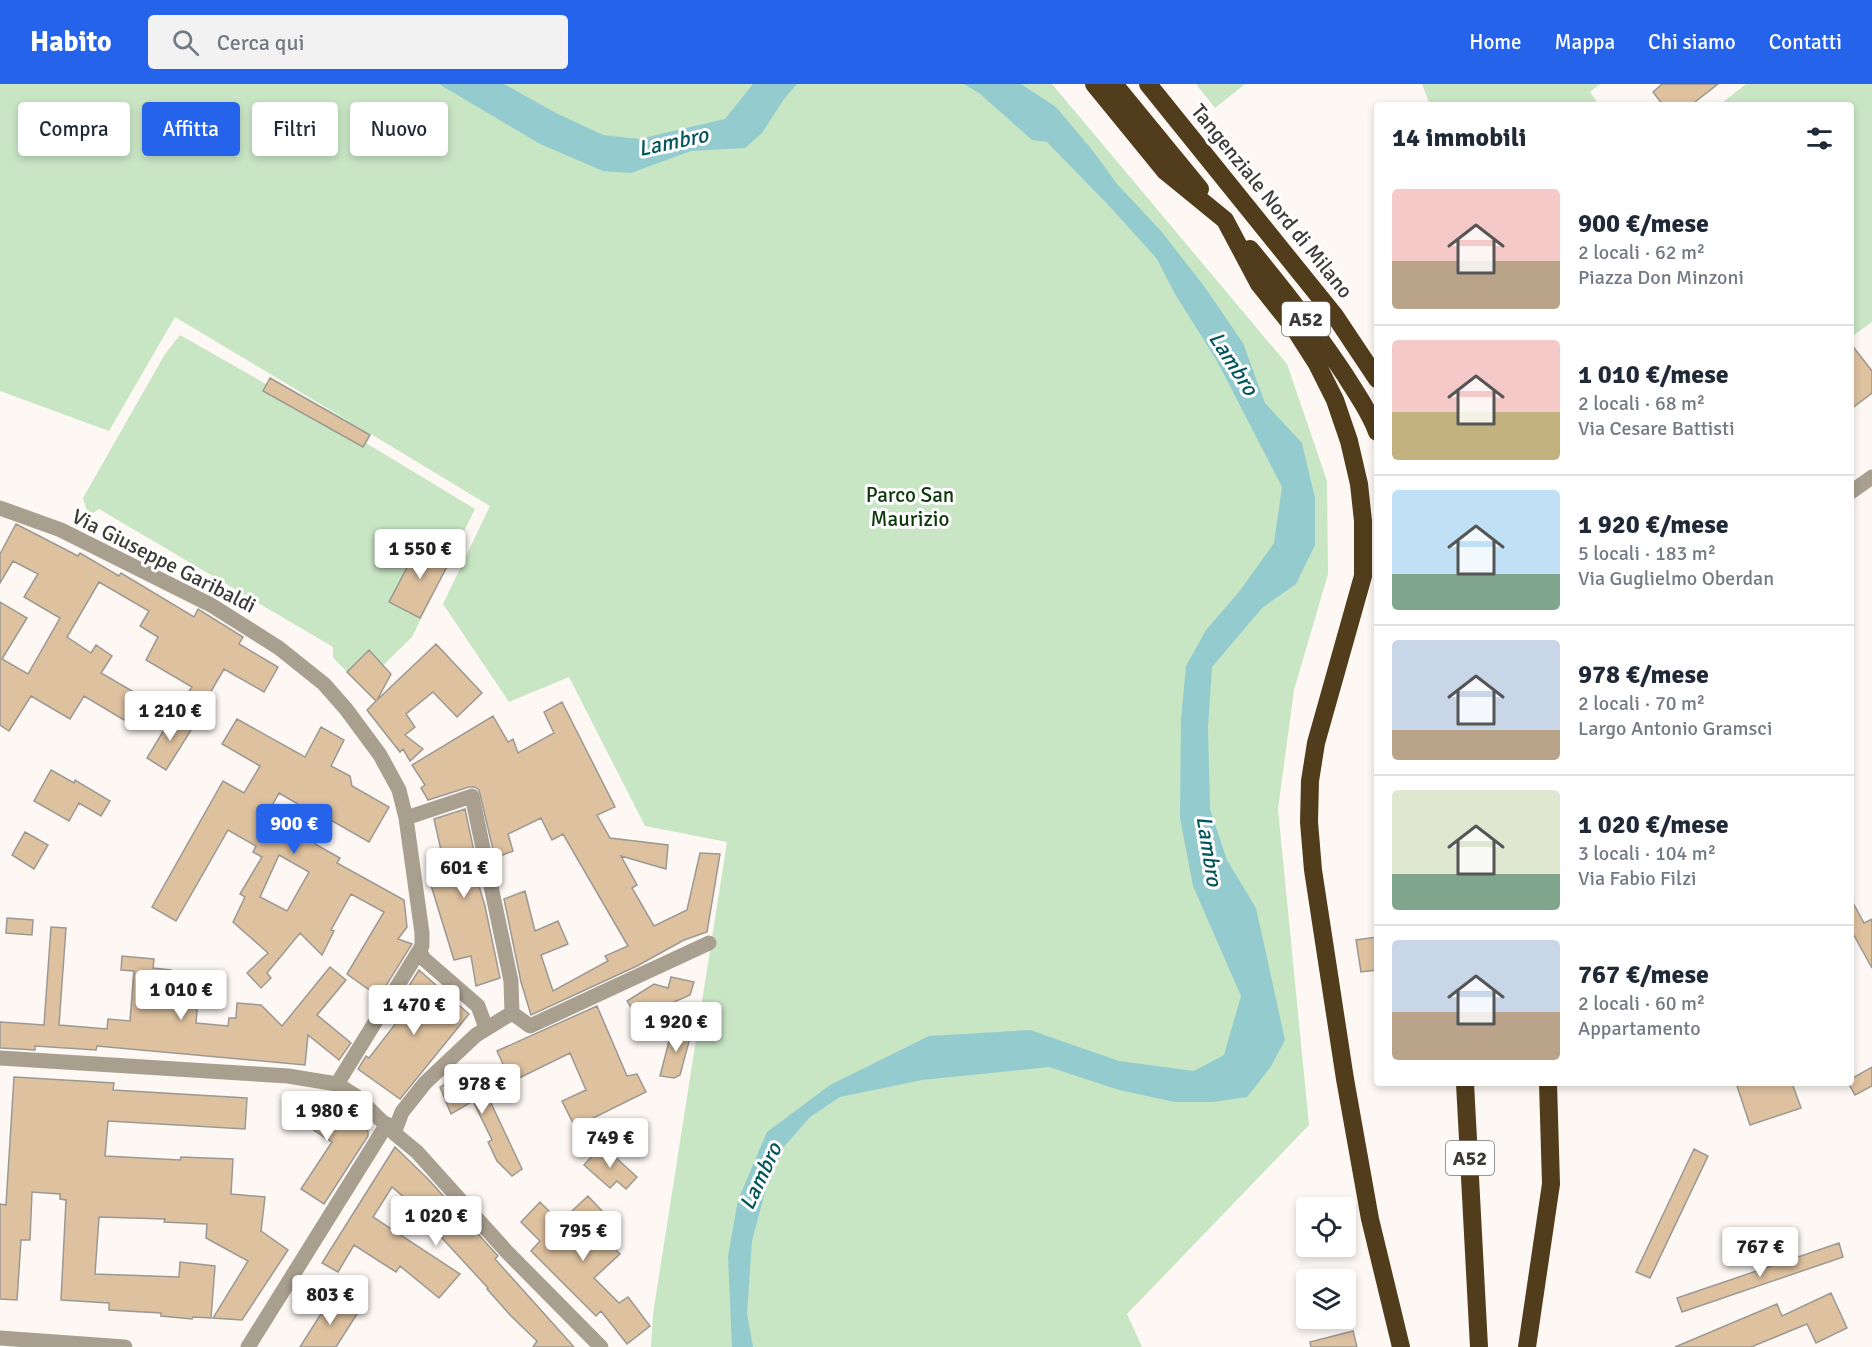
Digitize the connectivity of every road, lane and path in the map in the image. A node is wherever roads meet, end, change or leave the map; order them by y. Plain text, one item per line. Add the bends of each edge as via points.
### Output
1 (1094, 84) edge
2 (1114, 84) edge
3 (1148, 84) edge
4 (1225, 220) junction
5 (1374, 374) edge
6 (1374, 426) edge
7 (1872, 477) edge
8 (1854, 490) edge
9 (2, 513) edge
10 (406, 818) junction
11 (709, 943) dead end
12 (416, 958) junction
13 (512, 1012) junction
14 (486, 1028) junction
15 (0, 1058) edge
16 (337, 1084) junction
17 (1466, 1086) edge
18 (1548, 1086) edge
19 (391, 1129) junction
20 (0, 1338) edge
21 (1529, 1344) edge
22 (125, 1347) edge
23 (248, 1347) edge
24 (601, 1347) edge
25 (1401, 1347) edge
26 (1479, 1347) edge

1 - 4 highway via 1165,171
2 - 4 highway, A52
3 - 5 highway, Tangenziale Nord di Milano / A52 via 1335,316
4 - 6 highway, A52 via 1322,341
4 - 25 highway via 1259,284 1317,364 1346,431 1359,484 1364,520 1363,576 1317,743 1310,781 1309,822 1347,1090 1370,1219
7 - 8 street
9 - 10 street, Via Giuseppe Garibaldi via 61,530 157,576 232,616 279,648 337,698 380,755 399,790
10 - 12 street, Via Giuseppe Garibaldi via 422,933
10 - 13 street via 472,796 511,981
11 - 13 street via 530,1026
12 - 14 street via 424,958 478,1006
12 - 16 street
13 - 14 street
14 - 19 street via 425,1083
15 - 16 street via 288,1076
16 - 19 street
17 - 26 highway, A52
18 - 21 highway via 1551,1184
19 - 23 street
19 - 24 street
20 - 22 street

